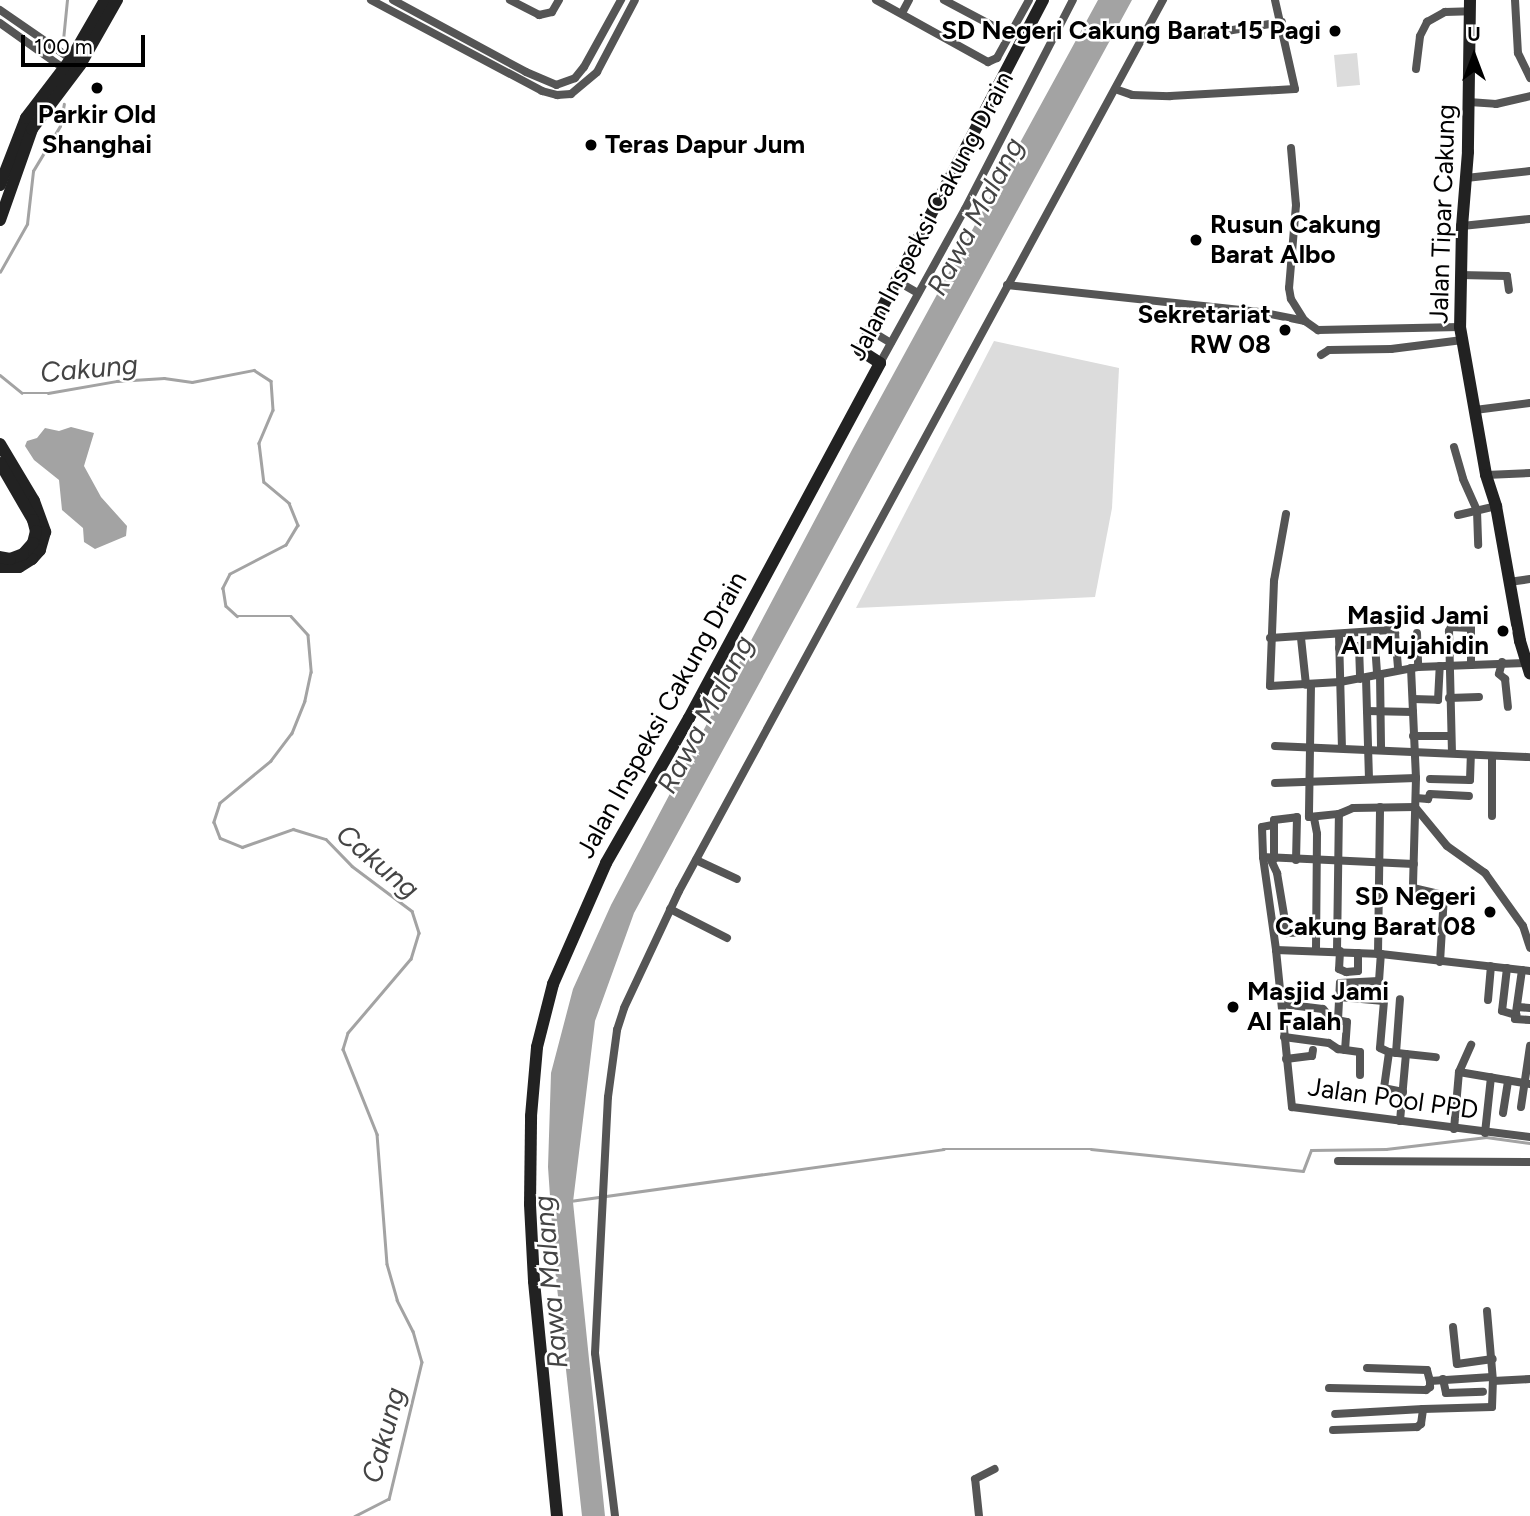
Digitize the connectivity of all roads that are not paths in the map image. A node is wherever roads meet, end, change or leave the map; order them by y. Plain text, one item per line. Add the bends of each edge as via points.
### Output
1 (105, 0) edge
2 (117, 0) edge
3 (371, 0) edge
4 (393, 0) edge
5 (510, 0) edge
6 (559, 0) edge
7 (621, 0) edge
8 (635, 0) edge
9 (876, 0) edge
10 (909, 0) edge
11 (944, 0) edge
12 (1043, 0) edge
13 (1073, 0) edge
14 (1163, 0) edge
15 (1275, 0) edge
16 (1515, 0) edge
17 (1025, 1) edge
18 (1470, 6) edge
19 (0, 10) edge
20 (902, 13) junction
21 (1282, 22) junction
22 (0, 23) edge
23 (1010, 35) junction
24 (1202, 35) dead end
25 (71, 67) junction
26 (1416, 69) dead end
27 (1529, 73) edge
28 (1115, 89) junction
29 (1530, 96) edge
30 (1469, 102) junction
31 (1291, 148) dead end
32 (1530, 171) edge
33 (1466, 178) junction
34 (0, 185) edge
35 (1530, 219) edge
36 (0, 220) edge
37 (1462, 226) junction
38 (1460, 275) junction
39 (897, 281) junction
40 (1007, 285) junction
41 (1509, 290) dead end
42 (918, 293) junction
43 (1305, 321) junction
44 (871, 331) junction
45 (1461, 334) junction
46 (891, 343) junction
47 (1321, 355) dead end
48 (880, 363) junction
49 (1530, 403) edge
50 (1475, 410) junction
51 (0, 444) edge
52 (1454, 447) dead end
53 (0, 463) edge
54 (1530, 473) edge
55 (1486, 475) junction
56 (1496, 506) junction
57 (1477, 511) junction
58 (1286, 514) dead end
59 (1458, 515) dead end
60 (1478, 545) dead end
61 (0, 557) edge
62 (0, 567) edge
63 (1530, 579) edge
64 (1509, 582) junction
65 (1417, 633) dead end
66 (1339, 635) junction
67 (1270, 638) junction
68 (1301, 638) junction
69 (1525, 641) edge
70 (1359, 646) junction
71 (1339, 649) junction
72 (1502, 662) junction
73 (1444, 665) junction
74 (1472, 665) junction
75 (1528, 667) edge
76 (1415, 668) junction
77 (1398, 670) junction
78 (1379, 675) junction
79 (1363, 679) junction
80 (1340, 682) junction
81 (1308, 685) junction
82 (1479, 697) dead end
83 (1449, 698) junction
84 (1412, 699) junction
85 (1508, 707) dead end
86 (1367, 711) junction
87 (1381, 711) junction
88 (1413, 712) junction
89 (1413, 736) junction
90 (1451, 736) junction
91 (1275, 746) dead end
92 (1308, 748) junction
93 (1342, 748) junction
94 (1367, 749) junction
95 (1381, 750) junction
96 (1416, 752) junction
97 (1451, 753) junction
98 (1471, 755) junction
99 (1492, 757) junction
100 (1530, 757) edge
101 (1368, 778) junction
102 (1416, 778) junction
103 (1430, 779) dead end
104 (1308, 782) junction
105 (1275, 783) dead end
106 (1469, 796) dead end
107 (1415, 803) junction
108 (1380, 807) junction
109 (1339, 814) junction
110 (1492, 816) dead end
111 (1314, 818) junction
112 (1269, 858) junction
113 (696, 860) junction
114 (1296, 860) junction
115 (1316, 862) junction
116 (1338, 862) junction
117 (1379, 862) junction
118 (1414, 864) junction
119 (737, 879) dead end
120 (1281, 894) junction
121 (1267, 895) junction
122 (670, 909) junction
123 (1315, 932) junction
124 (1527, 935) edge
125 (727, 938) dead end
126 (1530, 948) edge
127 (1276, 950) junction
128 (1316, 950) junction
129 (1338, 951) junction
130 (1358, 953) junction
131 (1379, 954) junction
132 (1440, 962) junction
133 (1491, 966) junction
134 (1507, 968) junction
135 (1526, 970) edge
136 (1520, 986) junction
137 (1530, 987) edge
138 (1339, 997) junction
139 (1399, 999) dead end
140 (1488, 1000) dead end
141 (1282, 1004) junction
142 (1530, 1007) edge
143 (1517, 1011) junction
144 (1338, 1020) junction
145 (1530, 1020) edge
146 (1284, 1037) junction
147 (1471, 1045) dead end
148 (1530, 1046) edge
149 (1313, 1050) dead end
150 (1345, 1050) junction
151 (1392, 1052) junction
152 (1406, 1054) junction
153 (1436, 1056) dead end
154 (1286, 1059) junction
155 (1459, 1072) junction
156 (1360, 1075) dead end
157 (1491, 1077) junction
158 (1508, 1080) junction
159 (1528, 1083) edge
160 (1402, 1092) junction
161 (1521, 1107) dead end
162 (1503, 1113) dead end
163 (1399, 1121) junction
164 (1454, 1129) junction
165 (1485, 1133) junction
166 (1530, 1137) edge
167 (1338, 1161) dead end
168 (1530, 1162) edge
169 (1487, 1311) dead end
170 (1453, 1327) dead end
171 (1493, 1359) junction
172 (1367, 1367) dead end
173 (1443, 1379) junction
174 (1493, 1379) junction
175 (1530, 1379) edge
176 (1430, 1381) junction
177 (1329, 1388) dead end
178 (1483, 1392) dead end
179 (1423, 1409) junction
180 (1335, 1414) dead end
181 (1333, 1430) dead end
182 (995, 1469) dead end
183 (557, 1516) edge
184 (615, 1516) edge
185 (979, 1516) edge

1 - 25 street
2 - 25 street
3 - 8 street via 557,95 571,94 597,72
4 - 7 street via 556,85 575,78 584,67
5 - 6 street via 540,15 552,12
9 - 20 street
10 - 20 street
11 - 23 street
12 - 39 street
13 - 42 street, Jalan Inspeksi Cakung Drain
14 - 28 street
15 - 21 street
16 - 27 street via 1516,45
17 - 23 street
18 - 26 street via 1427,22 1420,36
18 - 30 street, Jalan Tipar Cakung
19 - 25 street
20 - 23 street via 988,62 997,58
21 - 24 street
21 - 28 street via 1295,85 1291,91 1170,96 1132,95
22 - 25 street
25 - 34 street via 26,118
25 - 36 street via 32,129
28 - 40 street
29 - 30 street via 1496,104
30 - 33 street, Jalan Tipar Cakung
31 - 43 street via 1296,205 1289,288
32 - 33 street
33 - 37 street, Jalan Tipar Cakung
35 - 37 street
37 - 38 street, Jalan Tipar Cakung
38 - 41 street via 1507,276
38 - 45 street, Jalan Tipar Cakung
39 - 42 street
39 - 44 street
40 - 43 street via 1260,312
40 - 113 street
42 - 46 street, Jalan Inspeksi Cakung Drain
43 - 45 street via 1318,330
44 - 46 street
44 - 48 street via 860,352
45 - 47 street via 1391,349 1329,350
45 - 50 street, Jalan Tipar Cakung
46 - 48 street, Jalan Inspeksi Cakung Drain
48 - 183 street, Jalan Inspeksi Cakung Drain via 606,863 548,1000 532,1101 530,1204
49 - 50 street
50 - 55 street, Jalan Tipar Cakung
51 - 62 street via 34,501 45,532 32,559 19,567
52 - 57 street
53 - 61 street via 33,520 36,537 17,557
54 - 55 street
55 - 56 street, Jalan Tipar Cakung
56 - 57 street
56 - 64 street, Jalan Tipar Cakung
57 - 59 street
57 - 60 street
58 - 67 street
63 - 64 street
64 - 69 street, Jalan Tipar Cakung
65 - 76 street
66 - 68 street
66 - 71 street
66 - 77 street via 1393,631
67 - 68 street
67 - 81 street via 1270,686
68 - 81 street
69 - 75 street, Jalan Tipar Cakung
70 - 71 street
70 - 78 street via 1375,644
70 - 79 street
71 - 80 street
72 - 74 street
72 - 75 street
72 - 85 street via 1499,674 1505,679
73 - 74 street
73 - 74 street via 1449,628 1471,626
73 - 76 street
73 - 83 street
73 - 84 street via 1438,700
76 - 77 street
76 - 84 street
77 - 78 street
78 - 79 street
78 - 87 street
79 - 80 street
79 - 86 street
80 - 81 street
80 - 93 street
81 - 92 street
82 - 83 street
83 - 90 street
84 - 88 street
86 - 87 street
86 - 94 street
87 - 88 street
87 - 95 street
88 - 89 street
89 - 90 street
89 - 96 street
90 - 97 street
91 - 92 street
92 - 93 street
92 - 104 street
93 - 94 street
94 - 95 street
94 - 101 street
95 - 96 street
96 - 97 street
96 - 102 street
97 - 98 street
98 - 99 street
98 - 103 street via 1470,780
99 - 100 street
99 - 110 street
101 - 102 street
101 - 104 street
102 - 107 street
104 - 105 street
104 - 111 street via 1310,817
106 - 107 street via 1430,794
107 - 108 street
107 - 118 street
107 - 124 street via 1447,846 1485,873
108 - 109 street via 1353,808
108 - 117 street
109 - 111 street
109 - 116 street
111 - 115 street
112 - 114 street
112 - 114 street, Jalan Pool PPD via 1262,827 1273,825 1276,818 1297,817
112 - 120 street
112 - 121 street, Jalan Pool PPD
113 - 119 street
113 - 122 street
114 - 115 street
115 - 116 street
115 - 123 street
116 - 117 street
116 - 129 street
117 - 118 street
117 - 131 street
118 - 132 street via 1415,891 1444,896
120 - 121 street
120 - 123 street via 1287,933
121 - 127 street, Jalan Pool PPD
122 - 125 street
122 - 184 street via 617,1030 608,1097 595,1364
123 - 128 street
124 - 126 street
127 - 128 street
127 - 141 street, Jalan Pool PPD
128 - 129 street
129 - 130 street
129 - 130 street via 1339,969 1346,972 1358,971
130 - 131 street
131 - 132 street
131 - 138 street via 1379,981 1342,981
132 - 133 street
133 - 134 street
133 - 140 street
134 - 135 street
134 - 143 street via 1502,1011
135 - 136 street
136 - 137 street
136 - 143 street
138 - 144 street
138 - 151 street via 1373,1004 1384,1001 1380,1048
139 - 151 street
141 - 144 street via 1323,1009
141 - 146 street, Jalan Pool PPD
142 - 143 street
143 - 145 street via 1516,1020
144 - 150 street via 1347,1024
146 - 150 street via 1329,1043
146 - 154 street, Jalan Pool PPD
147 - 155 street
148 - 159 street
149 - 154 street via 1312,1056
150 - 156 street via 1361,1053
151 - 152 street
151 - 160 street via 1384,1088
152 - 153 street
152 - 160 street
154 - 163 street, Jalan Pool PPD via 1292,1107
155 - 157 street
155 - 164 street
157 - 158 street
157 - 165 street
158 - 159 street
158 - 162 street
159 - 161 street
160 - 163 street
163 - 164 street, Jalan Pool PPD
164 - 165 street, Jalan Pool PPD
165 - 166 street, Jalan Pool PPD
167 - 168 street
169 - 171 street
170 - 171 street via 1457,1364
171 - 174 street
172 - 176 street via 1427,1370
173 - 174 street
173 - 176 street
173 - 178 street via 1446,1392
174 - 175 street
174 - 179 street via 1492,1407
176 - 177 street via 1426,1390
179 - 180 street
179 - 181 street via 1417,1427
182 - 185 street via 975,1479

